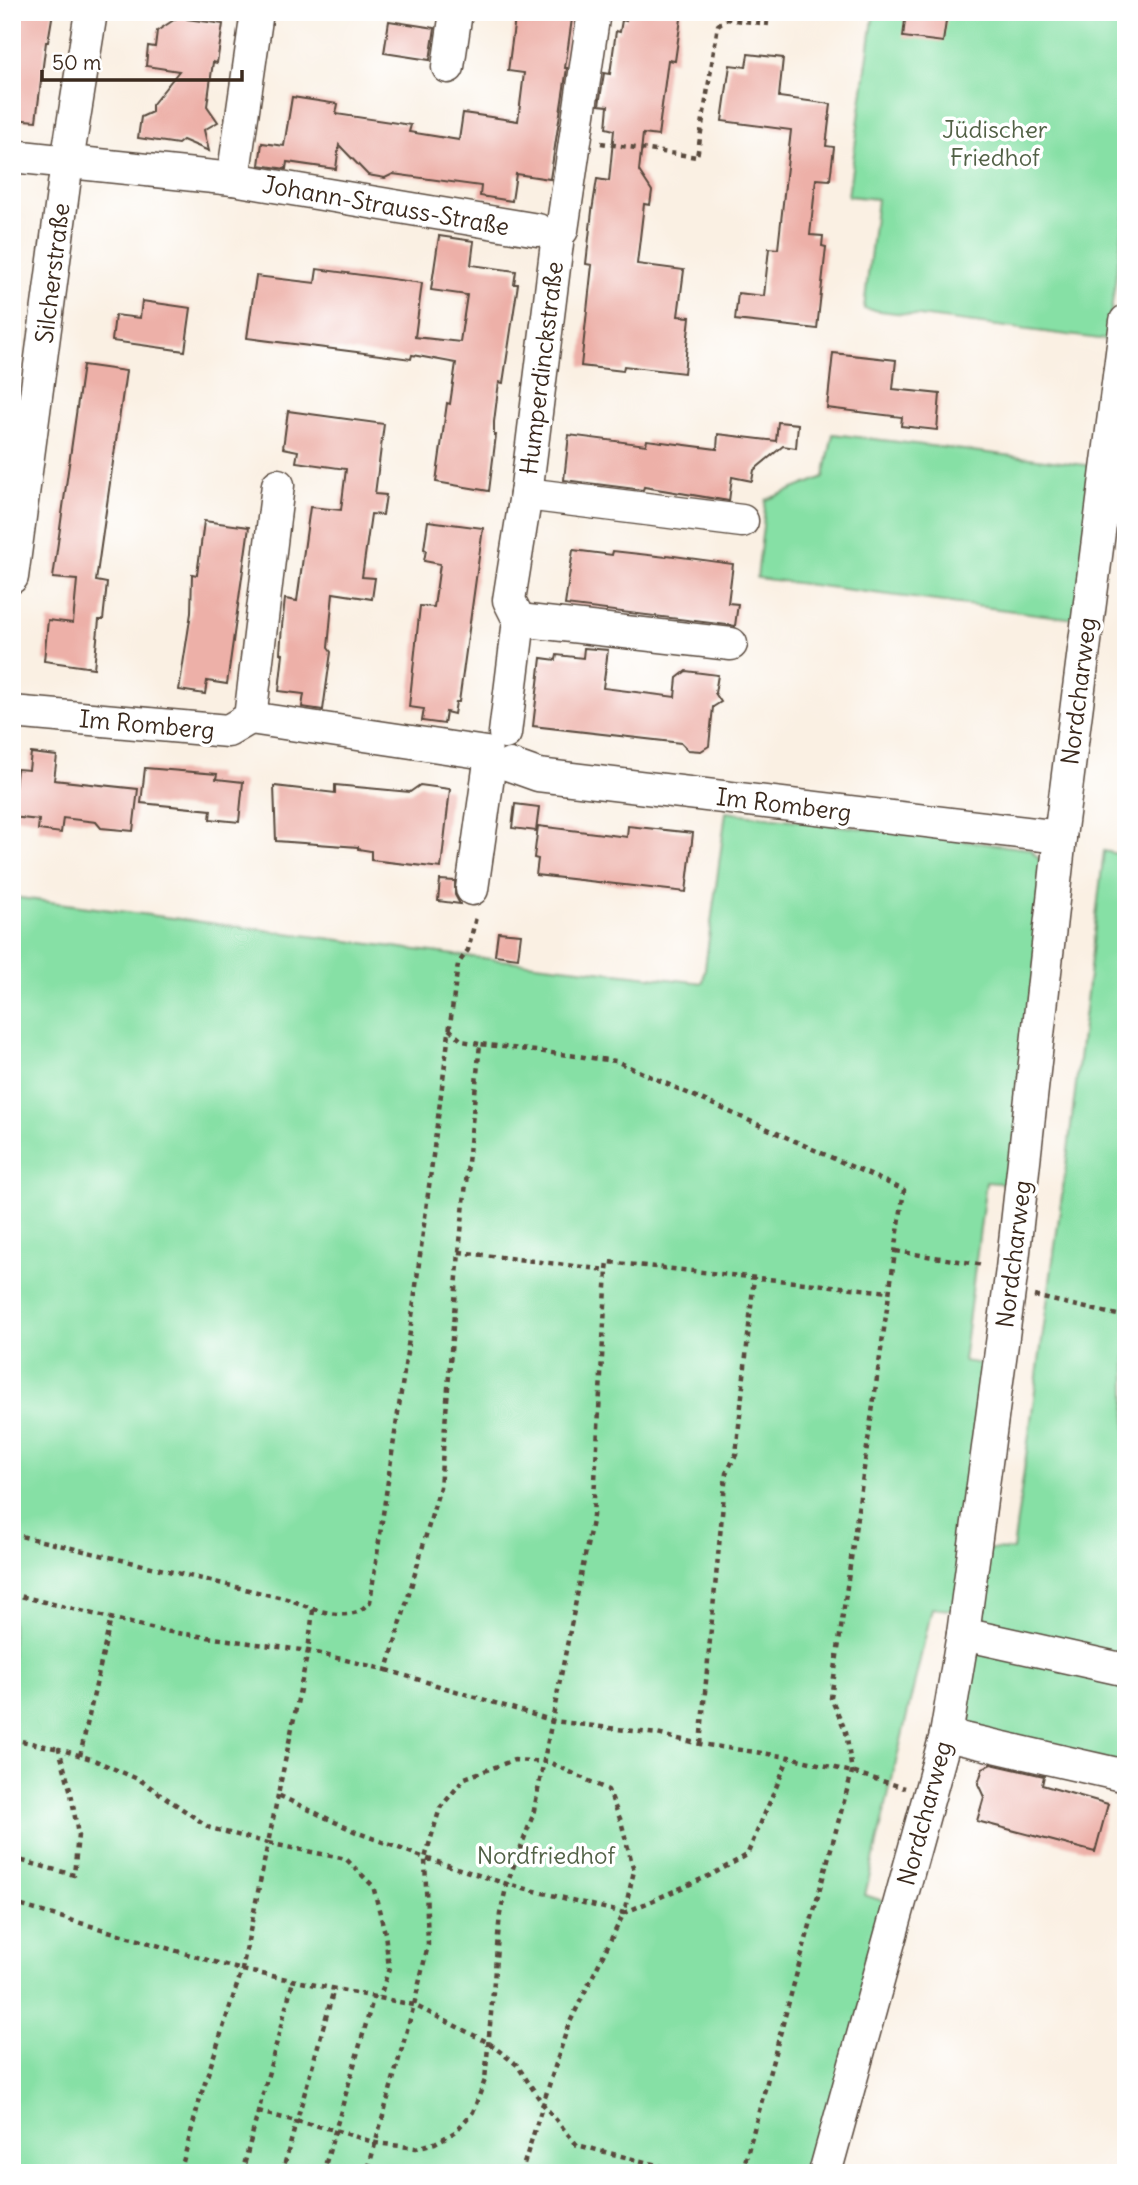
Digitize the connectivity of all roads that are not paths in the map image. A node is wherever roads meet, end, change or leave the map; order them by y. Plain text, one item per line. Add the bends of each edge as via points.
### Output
1 (91, 12) edge
2 (257, 12) edge
3 (456, 12) edge
4 (594, 12) edge
5 (448, 67) dead end
6 (12, 156) edge
7 (67, 162) junction
8 (233, 179) junction
9 (552, 234) junction
10 (1126, 321) edge
11 (1122, 384) edge
12 (278, 485) dead end
13 (526, 494) junction
14 (742, 521) dead end
15 (12, 577) edge
16 (519, 620) junction
17 (732, 644) dead end
18 (12, 712) edge
19 (250, 718) junction
20 (498, 753) junction
21 (1060, 837) junction
22 (472, 889) road end
23 (963, 1634) junction
24 (1126, 1670) edge
25 (946, 1735) junction
26 (1126, 1776) edge
27 (825, 2173) edge

1 - 7 street, Silcherstraße
2 - 8 street, Johann-Strauss-Straße
3 - 5 street
4 - 9 street, Humperdinckstraße via 576,139
6 - 7 street, Johann-Strauss-Straße
7 - 8 street, Johann-Strauss-Straße
7 - 15 street, Silcherstraße
8 - 9 street, Johann-Strauss-Straße
9 - 13 street, Humperdinckstraße
10 - 11 street, Nordcharweg
11 - 21 street, Nordcharweg
12 - 19 street
13 - 14 street, Humperdinckstraße
13 - 16 street, Humperdinckstraße via 509,600
16 - 17 street
16 - 20 street, Humperdinckstraße
18 - 19 street, Im Romberg via 228,731
19 - 20 street, Im Romberg
20 - 21 street, Im Romberg via 538,775
20 - 22 street, Humperdinckstraße
21 - 23 street, Nordcharweg via 1011,1280
23 - 24 street
23 - 25 street, Nordcharweg
25 - 26 street
25 - 27 street, Nordcharweg

